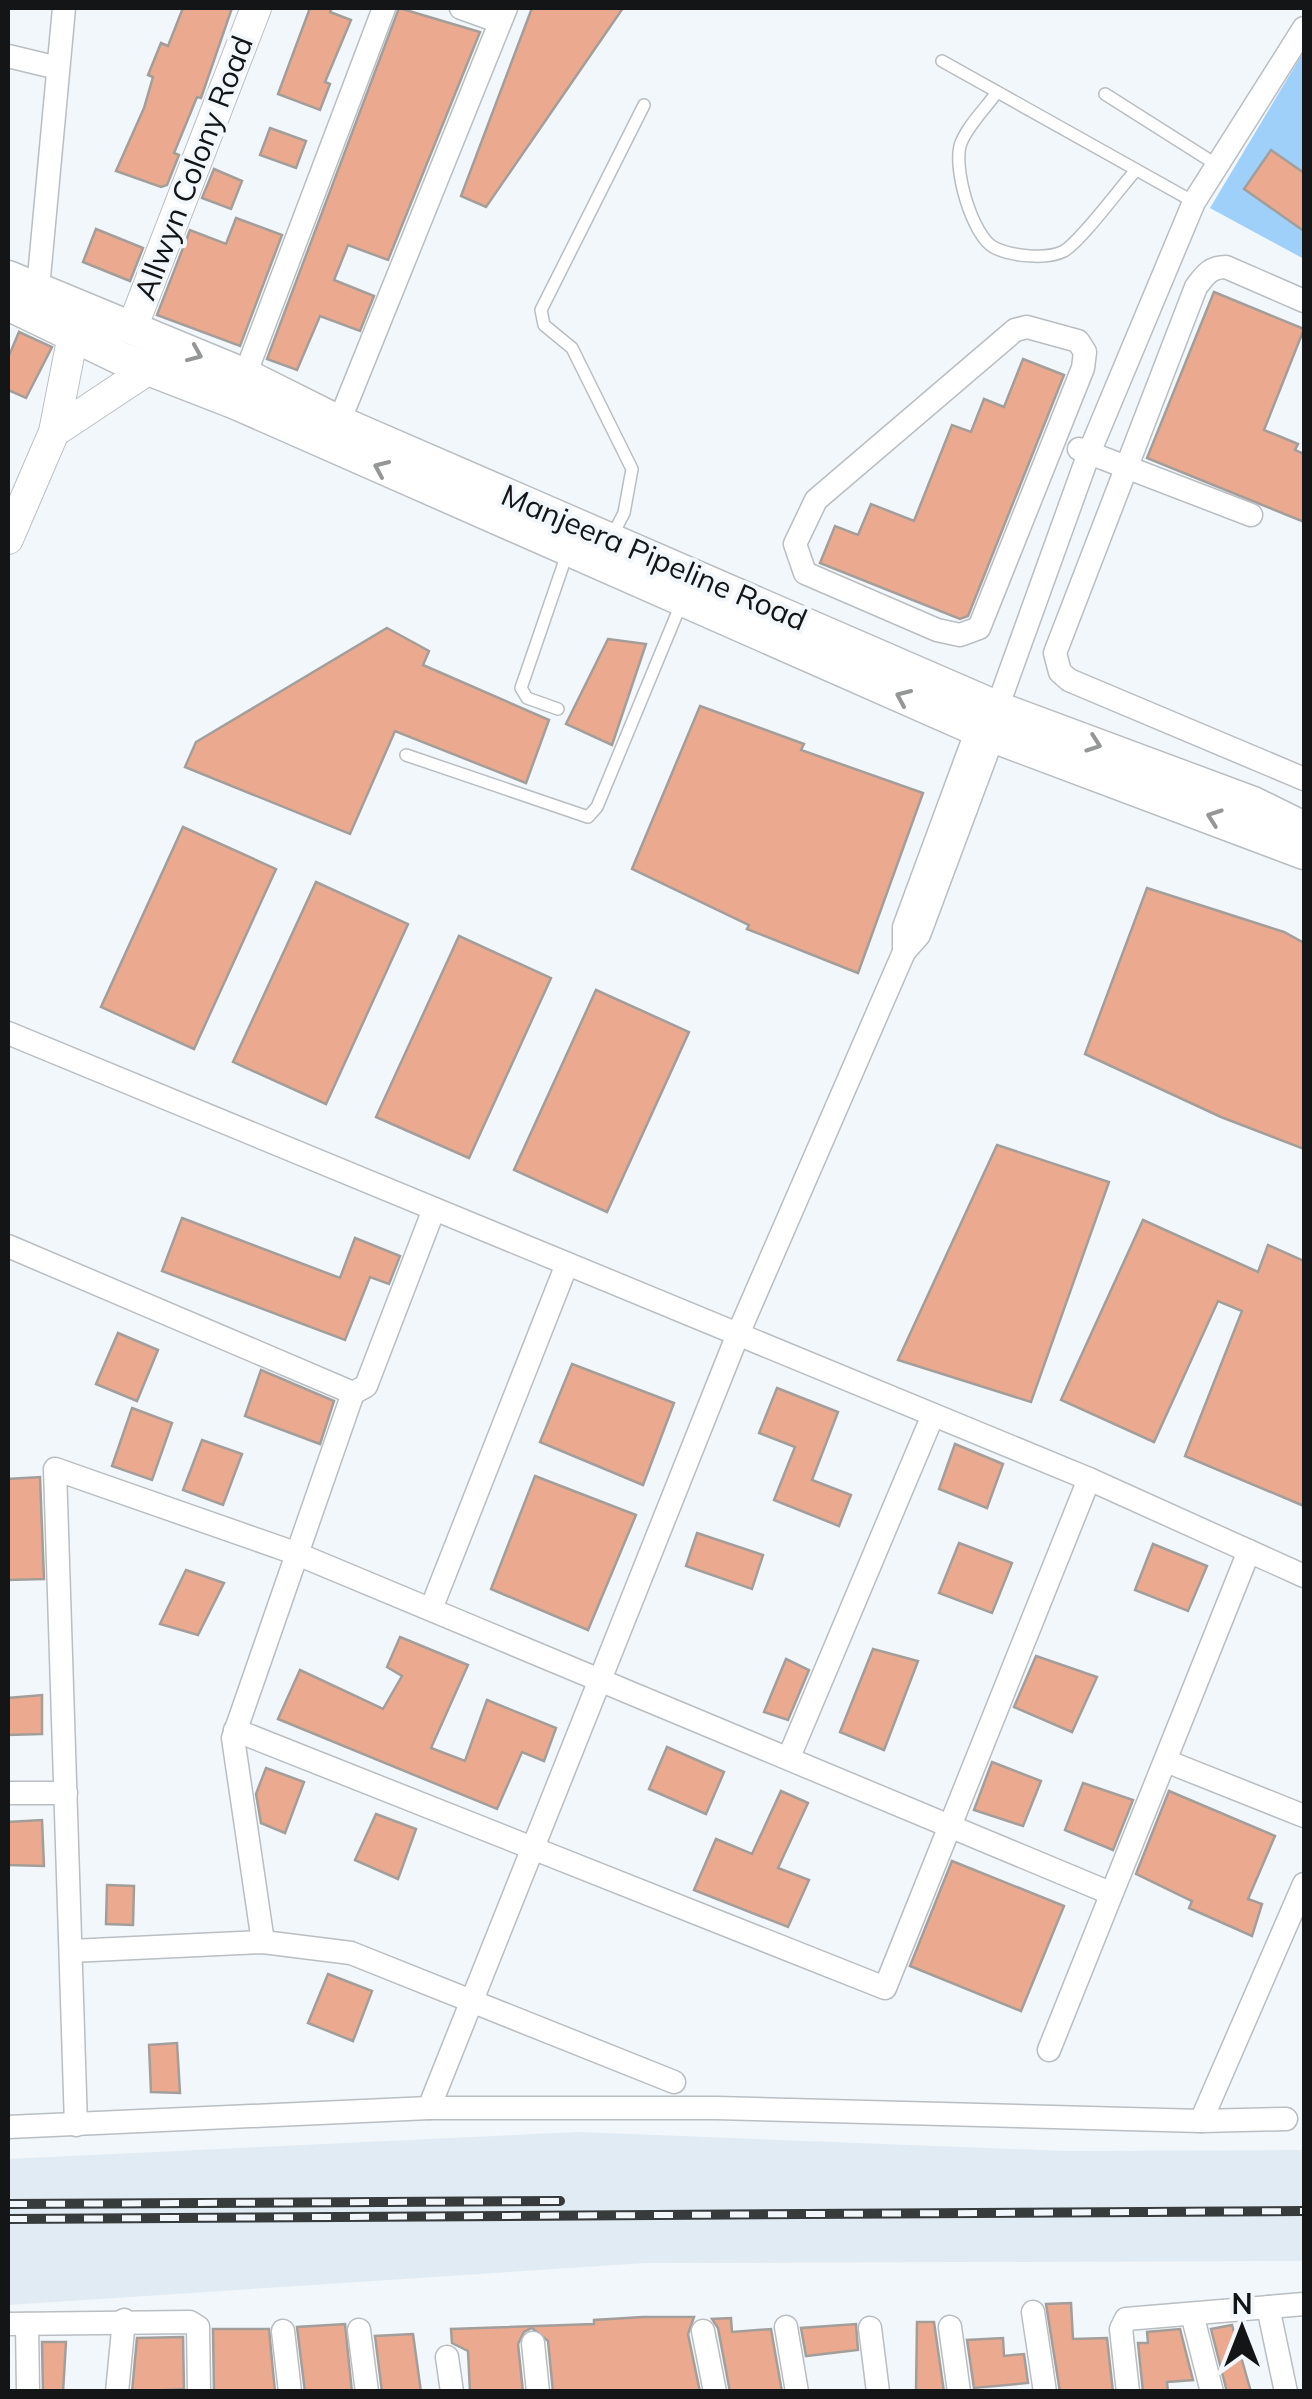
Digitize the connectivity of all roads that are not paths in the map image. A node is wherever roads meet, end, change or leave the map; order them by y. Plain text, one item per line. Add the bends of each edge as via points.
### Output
1 (64, 8) edge
2 (256, 8) edge
3 (384, 8) edge
4 (461, 8) edge
5 (503, 15) edge
6 (1304, 28) edge
7 (8, 56) edge
8 (942, 61) dead end
9 (58, 68) junction
10 (997, 92) junction
11 (1105, 94) dead end
12 (644, 105) dead end
13 (1218, 165) junction
14 (1136, 170) junction
15 (1194, 202) junction
16 (23, 283) edge
17 (1304, 301) edge
18 (8, 304) edge
19 (132, 328) junction
20 (72, 335) junction
21 (149, 369) junction
22 (245, 375) junction
23 (339, 422) junction
24 (54, 432) junction
25 (1057, 439) junction
26 (1090, 453) junction
27 (1128, 468) junction
28 (456, 487) junction
29 (1250, 515) dead end
30 (8, 539) edge
31 (610, 540) junction
32 (568, 550) junction
33 (682, 600) junction
34 (558, 709) dead end
35 (992, 715) junction
36 (406, 756) dead end
37 (1304, 779) edge
38 (1295, 837) edge
39 (8, 1033) edge
40 (434, 1209) junction
41 (8, 1246) edge
42 (568, 1264) junction
43 (738, 1334) junction
44 (353, 1393) junction
45 (933, 1415) junction
46 (1089, 1479) junction
47 (1250, 1551) junction
48 (294, 1552) junction
49 (1304, 1576) edge
50 (432, 1609) junction
51 (600, 1678) junction
52 (235, 1730) junction
53 (789, 1757) junction
54 (1166, 1761) junction
55 (8, 1793) edge
56 (66, 1793) junction
57 (1304, 1816) edge
58 (950, 1826) junction
59 (533, 1847) junction
60 (1304, 1884) edge
61 (1110, 1893) junction
62 (262, 1942) junction
63 (70, 1951) junction
64 (471, 2002) junction
65 (1048, 2050) dead end
66 (674, 2082) dead end
67 (429, 2108) junction
68 (1286, 2119) dead end
69 (1200, 2121) junction
70 (76, 2125) junction
71 (8, 2127) edge
72 (1304, 2304) edge
73 (1268, 2308) junction
74 (1033, 2312) dead end
75 (1192, 2314) junction
76 (124, 2320) junction
77 (17, 2324) edge
78 (786, 2327) dead end
79 (870, 2328) dead end
80 (950, 2328) dead end
81 (358, 2330) dead end
82 (283, 2331) dead end
83 (703, 2331) dead end
84 (533, 2343) dead end
85 (447, 2356) dead end
86 (28, 2392) edge
87 (117, 2392) edge
88 (198, 2392) edge
89 (290, 2392) edge
90 (367, 2392) edge
91 (452, 2392) edge
92 (538, 2392) edge
93 (715, 2392) edge
94 (797, 2392) edge
95 (878, 2392) edge
96 (959, 2392) edge
97 (1045, 2392) edge
98 (1128, 2392) edge
99 (1212, 2392) edge
100 (1286, 2392) edge

1 - 9 street
2 - 19 street, Allwyn Colony Road
3 - 22 street
4 - 5 street
5 - 23 street
6 - 13 street
7 - 9 street
8 - 10 lane
9 - 16 street
10 - 14 lane
10 - 14 lane via 959,154 967,203 994,248 1045,256 1065,250
11 - 13 lane
12 - 31 lane via 541,310 544,325 572,348 632,469 624,513
13 - 15 street
14 - 15 lane
15 - 26 street
16 - 19 main road, Manjeera Pipeline Road
17 - 27 street via 1226,267 1206,274
18 - 20 main road, Manjeera Pipeline Road
19 -> 22 main road, Manjeera Pipeline Road
20 - 21 main road, Manjeera Pipeline Road
20 - 24 street
21 - 24 street
28 -> 21 main road, Manjeera Pipeline Road
22 - 23 main road, Manjeera Pipeline Road
23 - 28 main road, Manjeera Pipeline Road
24 - 30 street
25 - 25 street via 979,628 971,633 937,630 805,572 795,544 816,500 1016,330 1046,329 1078,341 1085,352
25 - 26 street
26 - 27 street
26 - 35 street
27 - 29 street
27 - 37 street via 1056,652 1060,672
28 - 31 main road, Manjeera Pipeline Road
28 - 32 main road, Manjeera Pipeline Road
31 - 35 main road, Manjeera Pipeline Road
32 - 33 main road, Manjeera Pipeline Road
32 - 34 lane via 521,688 527,698
35 -> 33 main road, Manjeera Pipeline Road
33 - 36 lane via 588,818
35 - 38 main road, Manjeera Pipeline Road via 1253,803
35 - 43 street via 919,935 904,952
39 - 40 street
40 - 42 street
40 - 44 street via 366,1386
41 - 44 street
42 - 43 street
42 - 50 street
43 - 45 street
43 - 51 street
44 - 48 street
45 - 46 street
45 - 53 street
46 - 47 street
46 - 58 street
47 - 49 street
47 - 54 street
48 - 50 street
48 - 52 street
48 - 56 street via 55,1470
50 - 51 street
51 - 53 street
51 - 59 street
52 - 59 street
52 - 62 street via 236,1786
53 - 58 street
54 - 57 street
54 - 61 street
55 - 56 street
56 - 63 street
58 - 59 street via 885,1988
58 - 61 street
59 - 64 street
60 - 69 street
61 - 65 street
62 - 63 street
62 - 64 street via 351,1954
63 - 70 street
64 - 66 street
64 - 67 street
67 - 69 street
67 - 70 street
68 - 69 street
70 - 71 street
72 - 73 street
73 - 75 street
73 - 100 street
74 - 97 street
75 - 98 street via 1122,2322
75 - 99 street
76 - 77 street
76 - 87 street
76 - 88 street via 198,2327
77 - 86 street
78 - 94 street
79 - 95 street
80 - 96 street
81 - 90 street
82 - 89 street
83 - 93 street
84 - 92 street
85 - 91 street

